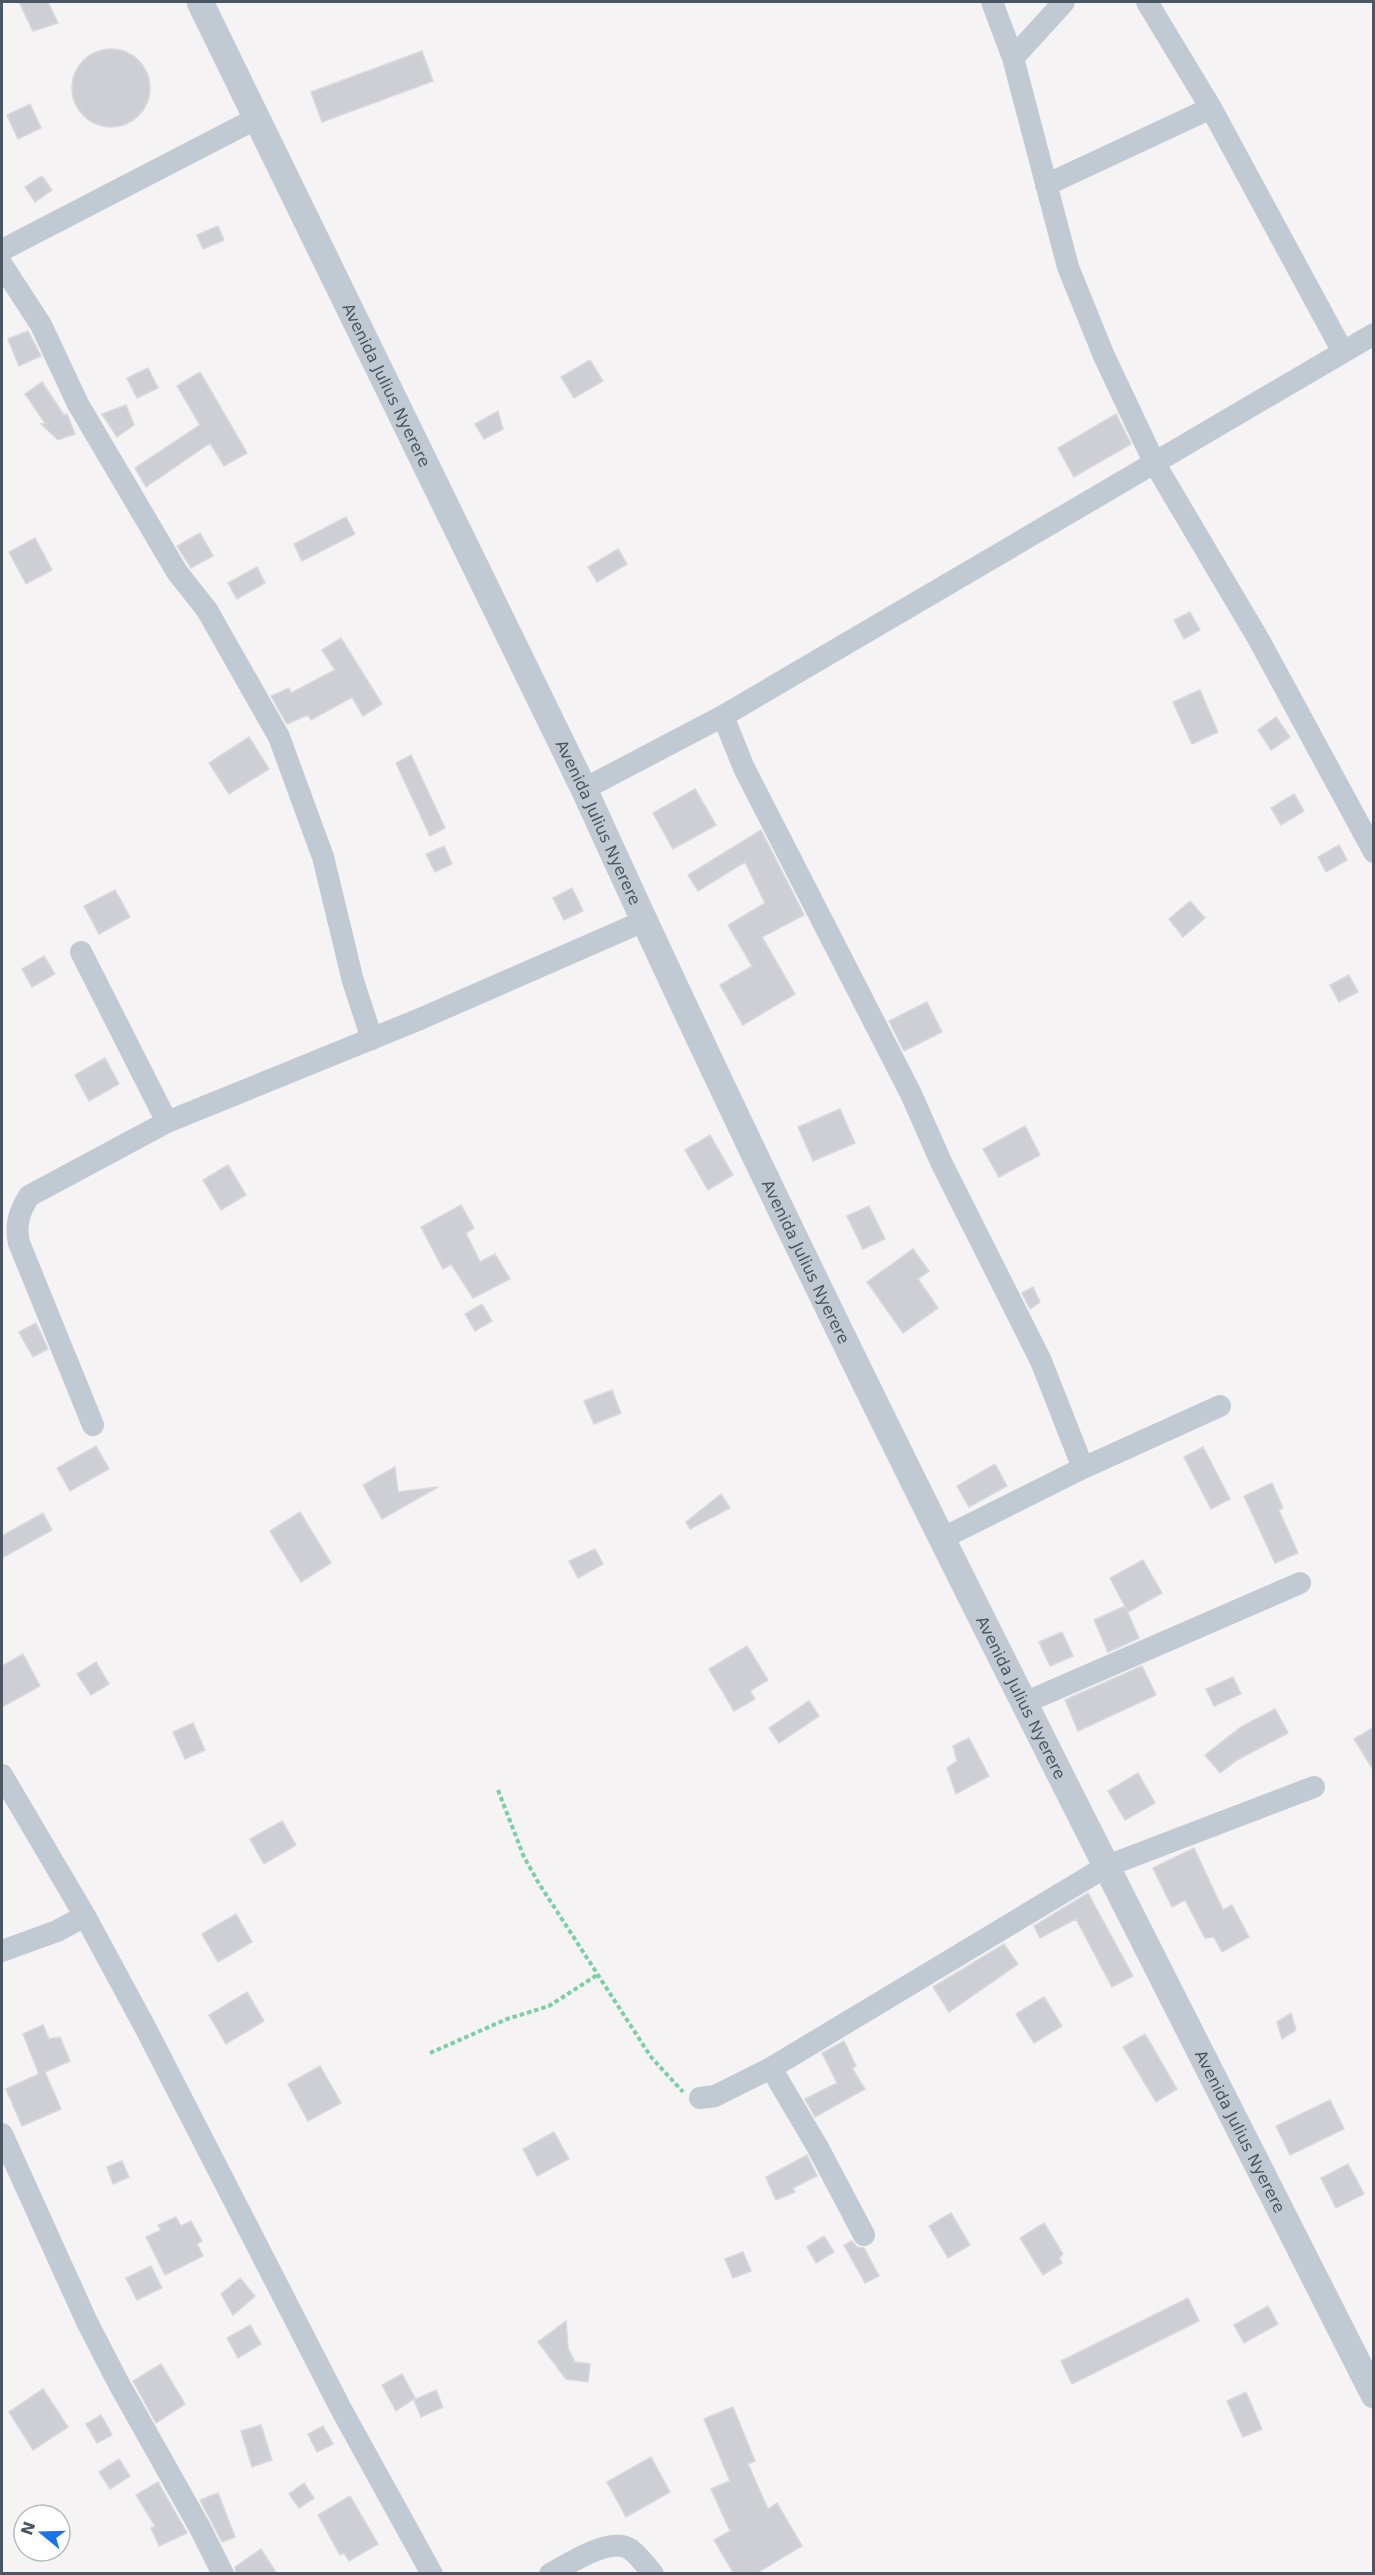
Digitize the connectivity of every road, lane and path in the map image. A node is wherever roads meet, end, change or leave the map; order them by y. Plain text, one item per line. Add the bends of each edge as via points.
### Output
1 (200, 2) edge
2 (992, 2) edge
3 (1064, 2) edge
4 (1147, 2) edge
5 (1013, 58) junction
6 (1211, 108) junction
7 (257, 118) junction
8 (1046, 185) junction
9 (2, 250) edge
10 (2, 265) edge
11 (1374, 334) edge
12 (1343, 352) junction
13 (1155, 464) junction
14 (723, 716) junction
15 (584, 789) junction
16 (1374, 852) edge
17 (644, 921) junction
18 (81, 952) dead end
19 (372, 1039) junction
20 (167, 1122) junction
21 (29, 1196) junction
22 (2, 1207) edge
23 (1220, 1406) dead end
24 (93, 1425) dead end
25 (1083, 1468) junction
26 (941, 1539) junction
27 (1300, 1583) dead end
28 (1024, 1703) junction
29 (2, 1775) edge
30 (1314, 1787) dead end
31 (498, 1790) dead end
32 (1107, 1866) junction
33 (85, 1916) junction
34 (2, 1951) edge
35 (597, 1975) junction
36 (430, 2053) dead end
37 (771, 2068) junction
38 (700, 2098) joint
39 (2, 2134) edge
40 (7, 2162) edge
41 (864, 2235) dead end
42 (1374, 2395) edge
43 (222, 2574) edge
44 (432, 2574) edge
45 (550, 2574) edge
46 (653, 2574) edge

1 - 7 street, Avenida Julius Nyerere
2 - 5 street
3 - 5 street
4 - 6 street
5 - 8 street
6 - 8 street
6 - 12 street
7 - 9 street
7 - 15 street, Avenida Julius Nyerere
8 - 13 street via 1068,267 1104,356
10 - 19 street via 41,325 78,404 177,572 207,610 279,737 323,857 353,981
11 - 12 street
12 - 13 street
13 - 14 street
13 - 16 street via 1259,640
14 - 15 street
14 - 25 street via 744,768 911,1094 1041,1361
15 - 17 street, Avenida Julius Nyerere
17 - 19 street
17 - 26 street, Avenida Julius Nyerere
18 - 20 street
19 - 20 street
20 - 21 street
21 - 22 street
21 - 24 street via 16,1230 19,1243
23 - 25 street
25 - 26 street
26 - 28 street, Avenida Julius Nyerere
27 - 28 street
28 - 32 street, Avenida Julius Nyerere
29 - 33 street
30 - 32 street
31 - 35 path via 524,1857
32 - 37 street
32 - 42 street, Avenida Julius Nyerere
33 - 34 street
33 - 44 street via 340,2409
35 - 36 path via 549,2006 507,2019
35 - 38 path via 651,2057 683,2093
37 - 38 street via 715,2096
37 - 41 street
39 - 40 street
40 - 43 street via 119,2384
45 - 46 street via 606,2546 620,2545 630,2549

